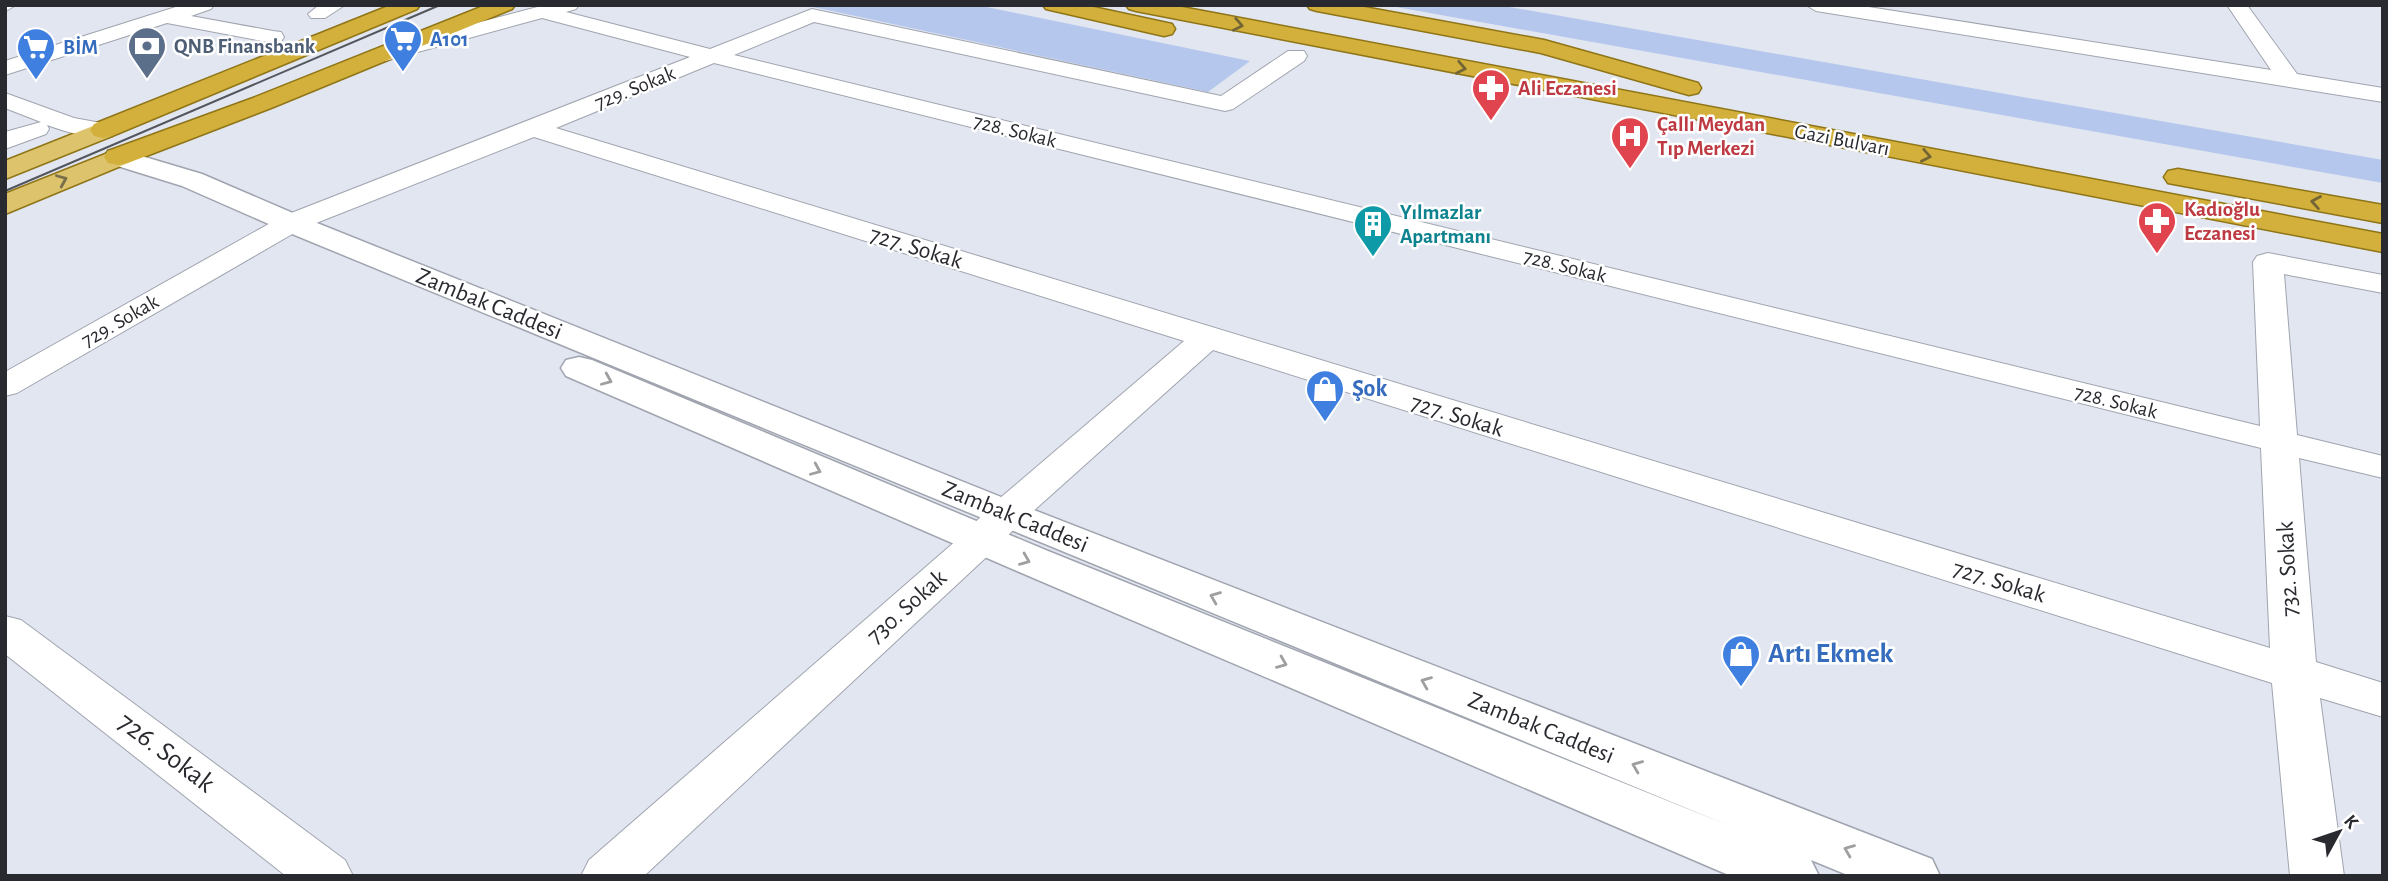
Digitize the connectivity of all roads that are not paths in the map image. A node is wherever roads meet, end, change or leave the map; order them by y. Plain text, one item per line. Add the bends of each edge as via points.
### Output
1 (204, 5) edge
2 (376, 5) edge
3 (410, 5) edge
4 (467, 5) edge
5 (505, 5) edge
6 (1053, 5) edge
7 (1136, 5) edge
8 (1233, 5) edge
9 (1317, 5) edge
10 (1816, 5) edge
11 (2237, 5) edge
12 (780, 8) dead end
13 (557, 9) edge
14 (812, 15) junction
15 (167, 17) junction
16 (273, 37) dead end
17 (384, 54) junction
18 (712, 56) junction
19 (1296, 56) junction
20 (5, 68) edge
21 (2290, 81) junction
22 (1691, 89) junction
23 (2383, 95) edge
24 (5, 100) edge
25 (5, 116) edge
26 (37, 129) junction
27 (533, 129) junction
28 (5, 141) edge
29 (97, 149) junction
30 (2084, 160) dead end
31 (5, 171) edge
32 (2152, 172) dead end
33 (5, 205) edge
34 (2383, 214) edge
35 (2265, 220) junction
36 (282, 228) junction
37 (2383, 243) edge
38 (2383, 284) edge
39 (1206, 339) junction
40 (5, 386) edge
41 (2280, 442) junction
42 (2383, 467) edge
43 (993, 528) junction
44 (5, 631) edge
45 (2294, 673) junction
46 (2383, 700) edge
47 (326, 876) edge
48 (607, 876) edge
49 (1791, 876) edge
50 (1912, 876) edge
51 (2317, 876) edge

1 - 15 street
2 - 29 highway via 194,84
3 - 29 highway
4 - 29 highway
5 - 17 highway
6 - 19 highway
7 -> 35 highway, Gazi Bulvarı
8 - 22 highway, Gazi Bulvarı
9 - 22 highway via 1544,47
10 - 21 street via 2017,27
11 - 21 street
12 - 14 street
13 - 17 street
13 - 18 street, 728. Sokak
14 - 18 street, 729. Sokak
14 - 19 street via 1225,104
15 - 16 street
15 - 20 street
17 - 29 highway
18 - 27 street, 729. Sokak
18 - 41 street, 728. Sokak
19 - 35 highway via 2010,197
21 - 23 street
22 - 30 highway, Gazi Bulvarı
24 - 29 street via 69,125
25 - 26 street
26 - 28 street
26 - 29 street
27 - 36 street, 729. Sokak
27 - 39 street, 727. Sokak
29 - 31 main road
33 -> 29 main road
29 - 36 street, Zambak Caddesi via 164,183
34 -> 32 highway
35 - 37 highway, Gazi Bulvarı
36 - 40 street, 729. Sokak
36 - 43 street, Zambak Caddesi
38 - 41 street, 732. Sokak via 2268,262
39 - 43 street, 730. Sokak
39 - 45 street, 727. Sokak
41 - 42 street, 728. Sokak
41 - 45 street, 732. Sokak
43 - 48 street, 730. Sokak
43 -> 49 street, Zambak Caddesi via 1412,716
50 -> 43 street, Zambak Caddesi
44 - 47 street, 726. Sokak
45 - 46 street, 727. Sokak
45 - 51 street, 732. Sokak

